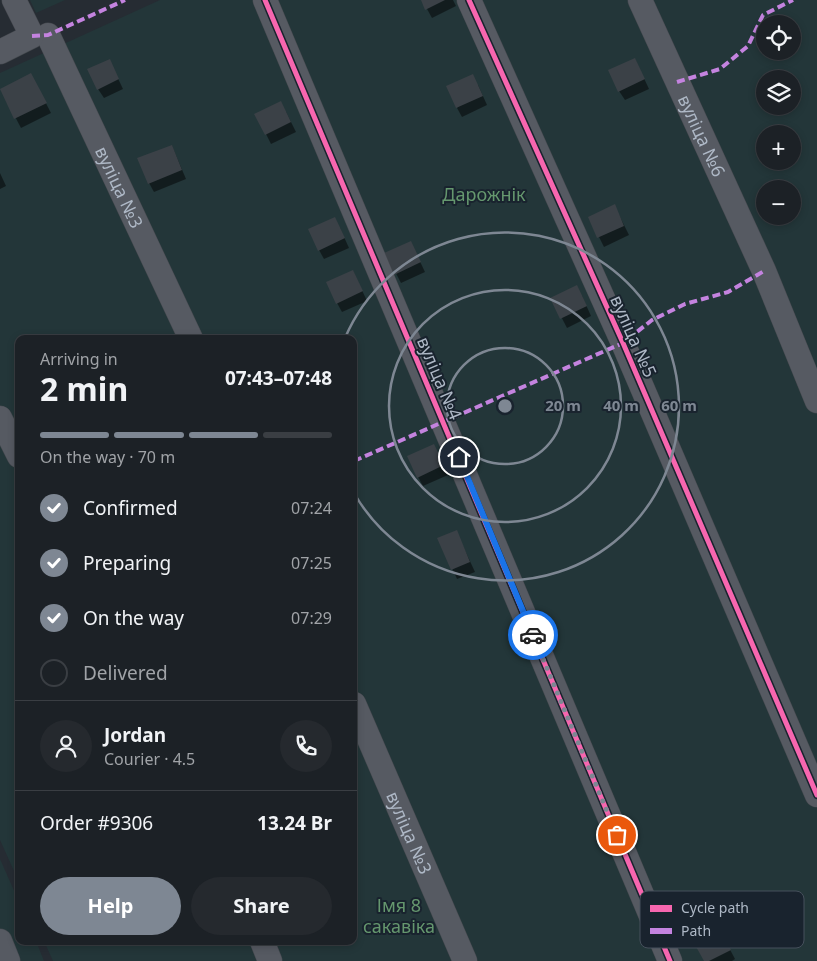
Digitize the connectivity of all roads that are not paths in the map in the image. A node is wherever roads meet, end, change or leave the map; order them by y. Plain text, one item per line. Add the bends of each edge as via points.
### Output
1 (14, 0) edge
2 (265, 0) edge
3 (469, 0) edge
4 (640, 0) edge
5 (40, 36) junction
6 (0, 52) edge
7 (189, 335) edge
8 (817, 401) edge
9 (0, 418) edge
10 (15, 448) edge
11 (357, 711) edge
12 (817, 795) edge
13 (640, 891) edge
14 (0, 941) edge
15 (264, 945) edge
16 (665, 948) edge
17 (8, 961) edge
18 (270, 961) edge
19 (465, 961) edge
20 (670, 961) edge

1 - 5 street, вуліца №3
2 - 13 street, вуліца №4
3 - 12 street, вуліца №5 via 623,343
4 - 8 street, вуліца №6 via 764,271
5 - 6 street
5 - 7 street, вуліца №3
9 - 10 street
11 - 19 street, вуліца №3
14 - 17 street
15 - 18 street
16 - 20 street, вуліца №4

